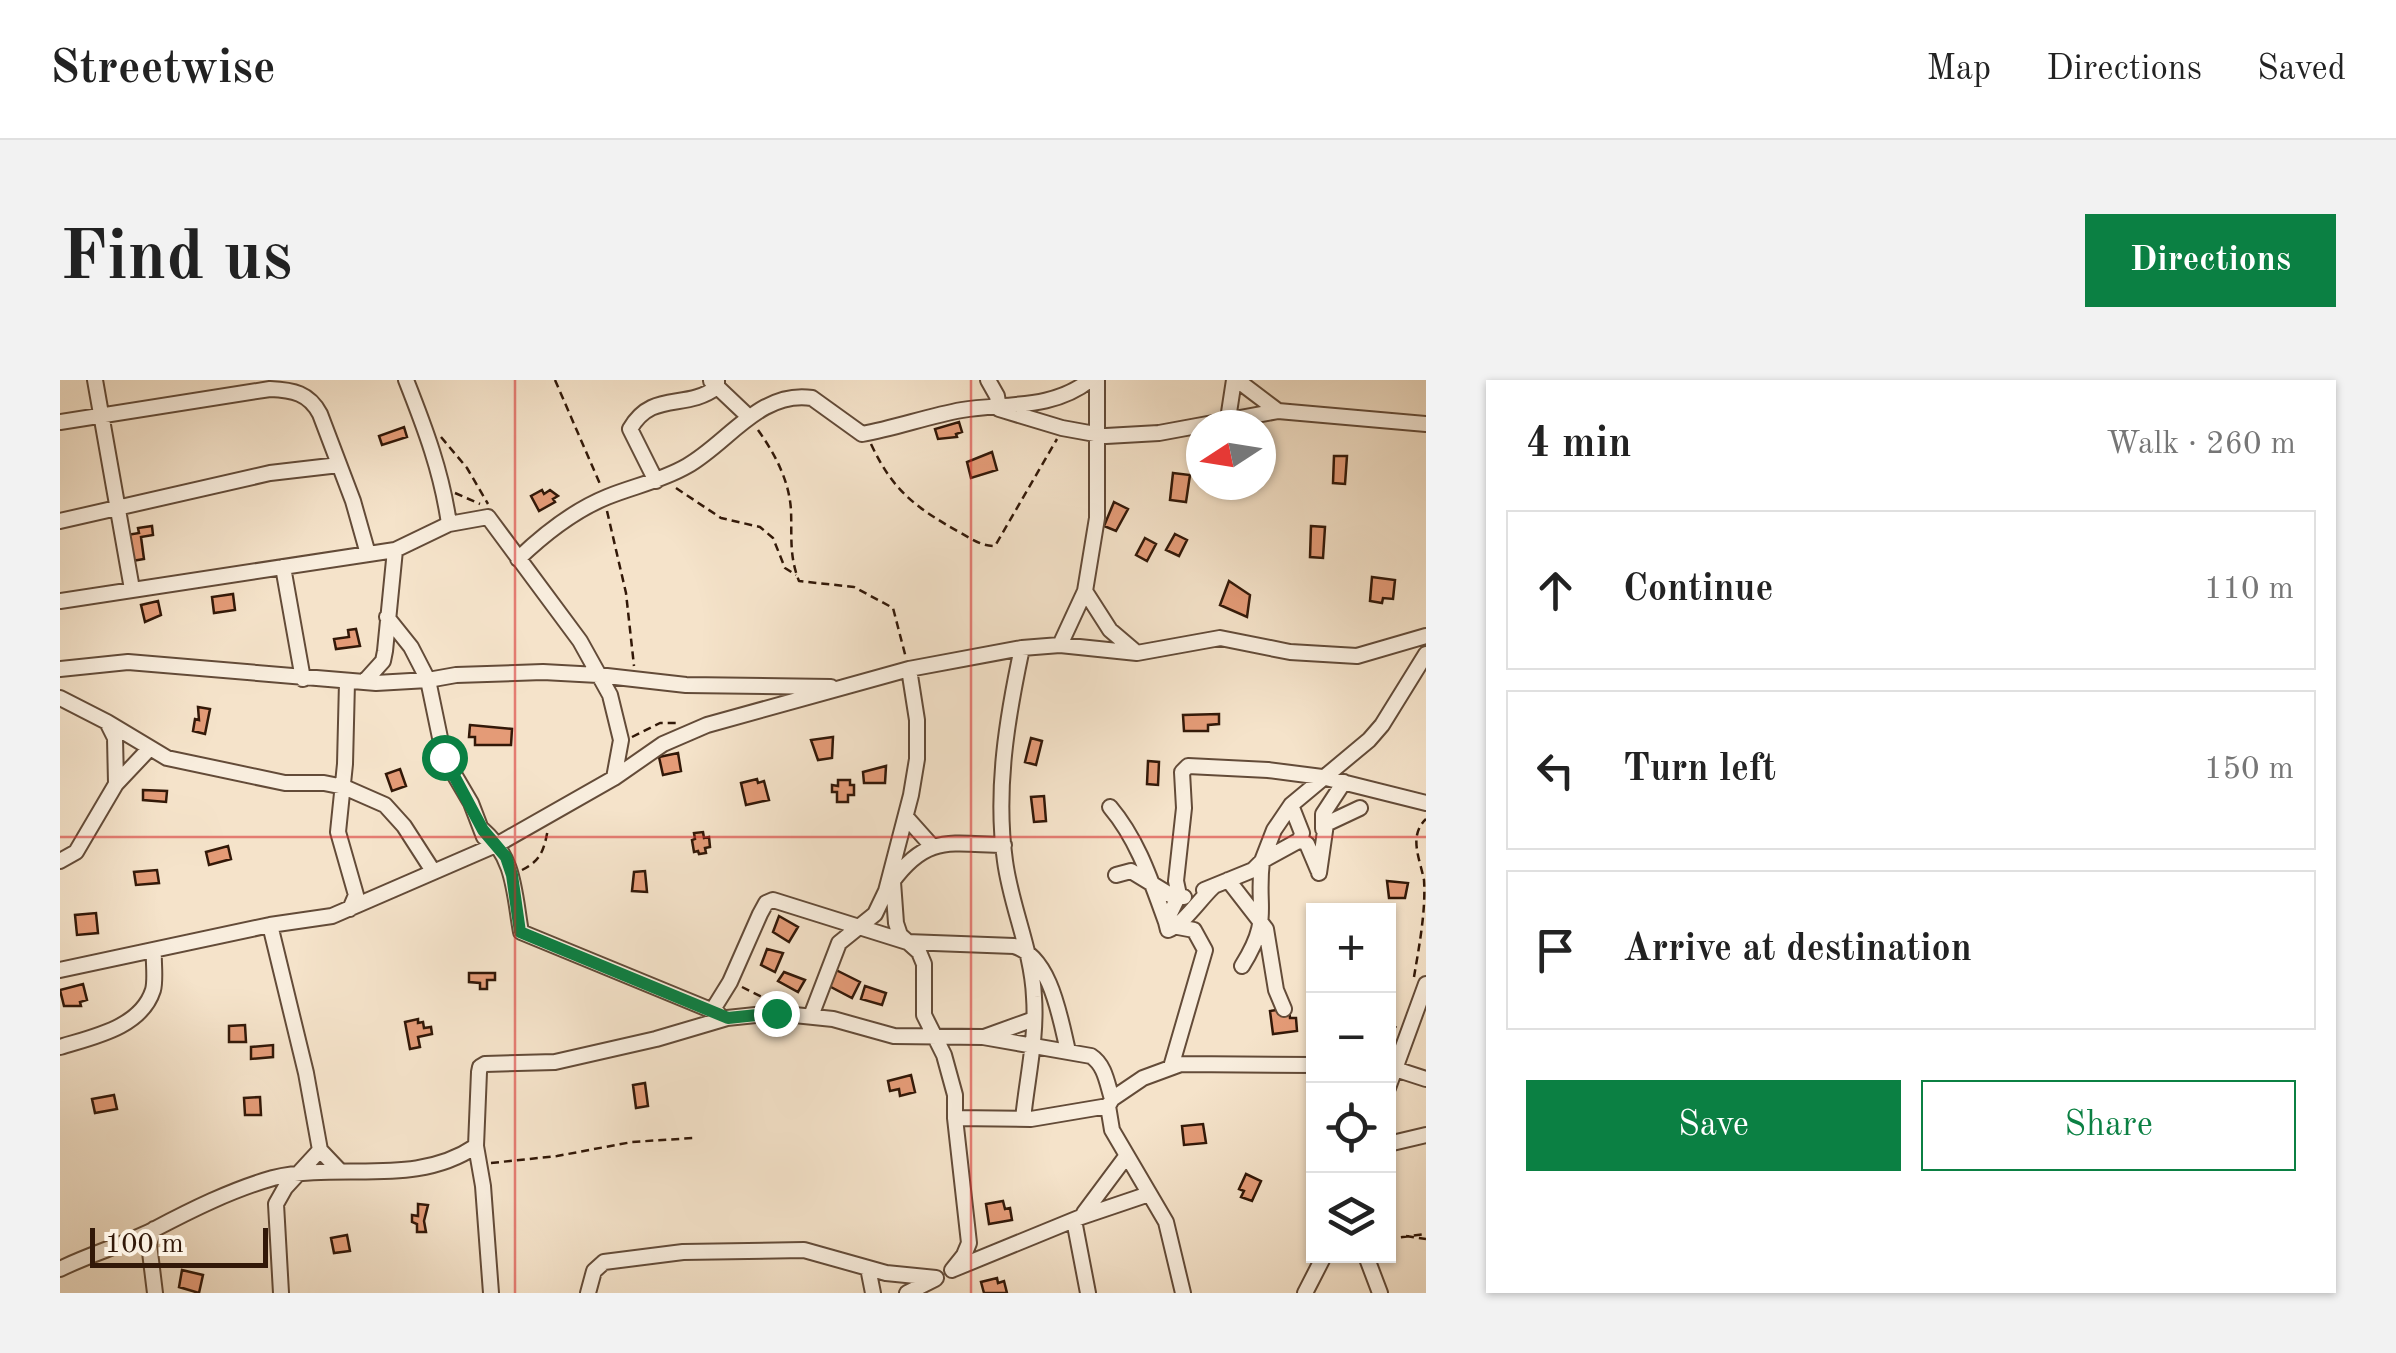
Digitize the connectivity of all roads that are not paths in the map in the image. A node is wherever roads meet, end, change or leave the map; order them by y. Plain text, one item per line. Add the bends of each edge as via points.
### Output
1 (95, 380) edge
2 (406, 380) edge
3 (988, 380) edge
4 (1093, 380) edge
5 (1235, 380) edge
6 (715, 382) edge
7 (999, 409) junction
8 (1230, 410) edge
9 (1278, 411) joint
10 (100, 414) junction
11 (749, 417) junction
12 (60, 422) edge
13 (1426, 424) edge
14 (1186, 427) edge
15 (1097, 434) junction
16 (340, 464) junction
17 (656, 481) junction
18 (119, 508) junction
19 (60, 521) edge
20 (449, 524) junction
21 (394, 550) junction
22 (368, 554) junction
23 (518, 558) junction
24 (283, 567) junction
25 (132, 589) junction
26 (1085, 591) junction
27 (60, 601) edge
28 (388, 617) junction
29 (1426, 636) edge
30 (1060, 645) junction
31 (1022, 648) junction
32 (1137, 653) junction
33 (1426, 654) edge
34 (60, 668) edge
35 (909, 669) junction
36 (598, 675) junction
37 (303, 679) junction
38 (428, 680) junction
39 (347, 682) junction
40 (364, 682) junction
41 (845, 687) junction
42 (60, 698) edge
43 (107, 722) junction
44 (150, 748) junction
45 (1322, 777) junction
46 (614, 778) junction
47 (1344, 782) junction
48 (116, 784) junction
49 (344, 787) junction
50 (1426, 803) edge
51 (1291, 805) junction
52 (1110, 806) dead end
53 (1360, 808) dead end
54 (906, 817) junction
55 (1323, 829) junction
56 (483, 830) junction
57 (1300, 840) junction
58 (498, 844) junction
59 (930, 845) junction
60 (1004, 845) junction
61 (483, 851) junction
62 (1262, 861) junction
63 (60, 862) edge
64 (433, 870) junction
65 (1116, 874) dead end
66 (1228, 880) junction
67 (1152, 882) junction
68 (889, 886) junction
69 (1212, 887) junction
70 (1179, 896) junction
71 (350, 909) junction
72 (1172, 924) junction
73 (270, 926) junction
74 (1262, 926) junction
75 (856, 927) junction
76 (908, 942) junction
77 (154, 950) junction
78 (1028, 950) junction
79 (1242, 966) dead end
80 (60, 970) edge
81 (1420, 983) edge
82 (1284, 1009) dead end
83 (712, 1010) junction
84 (811, 1016) junction
85 (728, 1018) junction
86 (1034, 1019) junction
87 (935, 1036) junction
88 (983, 1037) junction
89 (1031, 1045) junction
90 (60, 1048) edge
91 (1068, 1051) junction
92 (1396, 1055) edge
93 (1306, 1065) edge
94 (1171, 1066) junction
95 (1396, 1068) edge
96 (1426, 1079) edge
97 (1110, 1103) junction
98 (955, 1118) junction
99 (1023, 1120) junction
100 (1426, 1135) edge
101 (1396, 1142) edge
102 (476, 1146) junction
103 (320, 1150) junction
104 (1125, 1158) junction
105 (339, 1170) junction
106 (302, 1174) junction
107 (1149, 1194) junction
108 (1078, 1218) junction
109 (154, 1229) junction
110 (1321, 1263) edge
111 (1369, 1263) edge
112 (60, 1268) edge
113 (868, 1268) junction
114 (952, 1270) junction
115 (936, 1278) junction
116 (154, 1293) edge
117 (281, 1293) edge
118 (492, 1293) edge
119 (588, 1293) edge
120 (873, 1293) edge
121 (907, 1293) edge
122 (1088, 1293) edge
123 (1183, 1293) edge
124 (1306, 1293) edge
125 (1380, 1293) edge

1 - 10 street
2 - 20 street via 444,488
3 - 7 street
4 - 7 street via 1064,395
4 - 15 street
5 - 8 street
5 - 9 street
6 - 11 street
6 - 17 street via 706,396 639,414 630,429
7 - 11 street via 962,410 867,433 804,396 778,400
7 - 15 street
9 - 13 street
10 - 12 street
10 - 16 street via 286,390 313,401
10 - 18 street
11 - 17 street via 705,454
14 - 15 street
15 - 26 street via 1099,499
16 - 18 street
16 - 22 street
17 - 23 street via 605,498
18 - 19 street
18 - 25 street
20 - 21 street
20 - 23 street via 488,517
21 - 22 street
21 - 28 street
22 - 24 street
23 - 36 street
24 - 25 street
24 - 37 street
25 - 27 street
26 - 30 street
26 - 32 street via 1110,630
28 - 38 street
28 - 40 street via 383,660
29 - 32 street via 1357,656 1220,638
30 - 31 street
30 - 32 street
31 - 35 street
31 - 60 street via 1000,782
33 - 45 street via 1370,740
34 - 37 street via 128,662
35 - 41 street
35 - 54 street via 918,741
36 - 38 street via 456,674
36 - 41 street via 702,686
36 - 46 street via 610,695 621,752
37 - 39 street
38 - 40 street
38 - 56 street via 446,764
39 - 40 street
39 - 49 street
41 - 46 street via 706,725 663,744
42 - 43 street
43 - 44 street
43 - 48 street via 116,738
44 - 48 street
44 - 49 street via 252,777
45 - 47 street
45 - 51 street
45 - 70 street via 1184,768
46 - 58 street
47 - 50 street
47 - 55 street via 1323,814
48 - 63 street via 76,852
49 - 64 street via 393,812
49 - 71 street via 338,832 356,895
51 - 57 street
51 - 62 street
52 - 67 street
53 - 55 street
54 - 59 street
54 - 68 street
55 - 57 street via 1319,873
56 - 58 street
56 - 61 street
57 - 62 street
58 - 61 street
58 - 83 street via 512,875 520,932
59 - 60 street
59 - 68 street
60 - 78 street
61 - 64 street
62 - 66 street
62 - 74 street
64 - 71 street
65 - 67 street via 1132,870
66 - 69 street
66 - 74 street
67 - 70 street
67 - 72 street
68 - 75 street via 875,914
68 - 76 street via 896,924
69 - 70 street
69 - 72 street
70 - 72 street
71 - 73 street
72 - 94 street via 1194,930 1205,950
73 - 77 street
73 - 103 street
74 - 79 street
74 - 82 street
75 - 76 street
75 - 83 street via 770,900
75 - 84 street via 839,943
76 - 78 street
76 - 87 street via 924,964 924,1014
77 - 80 street
77 - 90 street via 153,991 138,1012 120,1027
78 - 86 street
78 - 91 street via 1040,965
81 - 92 street
83 - 85 street
84 - 85 street
84 - 87 street via 894,1036
85 - 102 street via 555,1062 480,1067
86 - 88 street
86 - 89 street
87 - 88 street
87 - 98 street via 952,1079
88 - 89 street
89 - 91 street
89 - 99 street
91 - 97 street via 1099,1061
93 - 94 street
94 - 97 street
95 - 96 street
97 - 99 street
97 - 104 street via 1112,1130
98 - 99 street
98 - 114 street via 969,1243
100 - 101 street
102 - 105 street via 414,1170
102 - 118 street
103 - 105 street
103 - 106 street
104 - 107 street
104 - 108 street
105 - 106 street
106 - 109 street via 186,1210
106 - 117 street via 276,1204
107 - 108 street
107 - 123 street via 1166,1222
108 - 114 street
108 - 122 street
109 - 112 street
109 - 116 street
110 - 124 street
111 - 125 street
113 - 115 street
113 - 119 street via 804,1250 655,1254 604,1262
113 - 120 street
114 - 115 street
115 - 121 street

